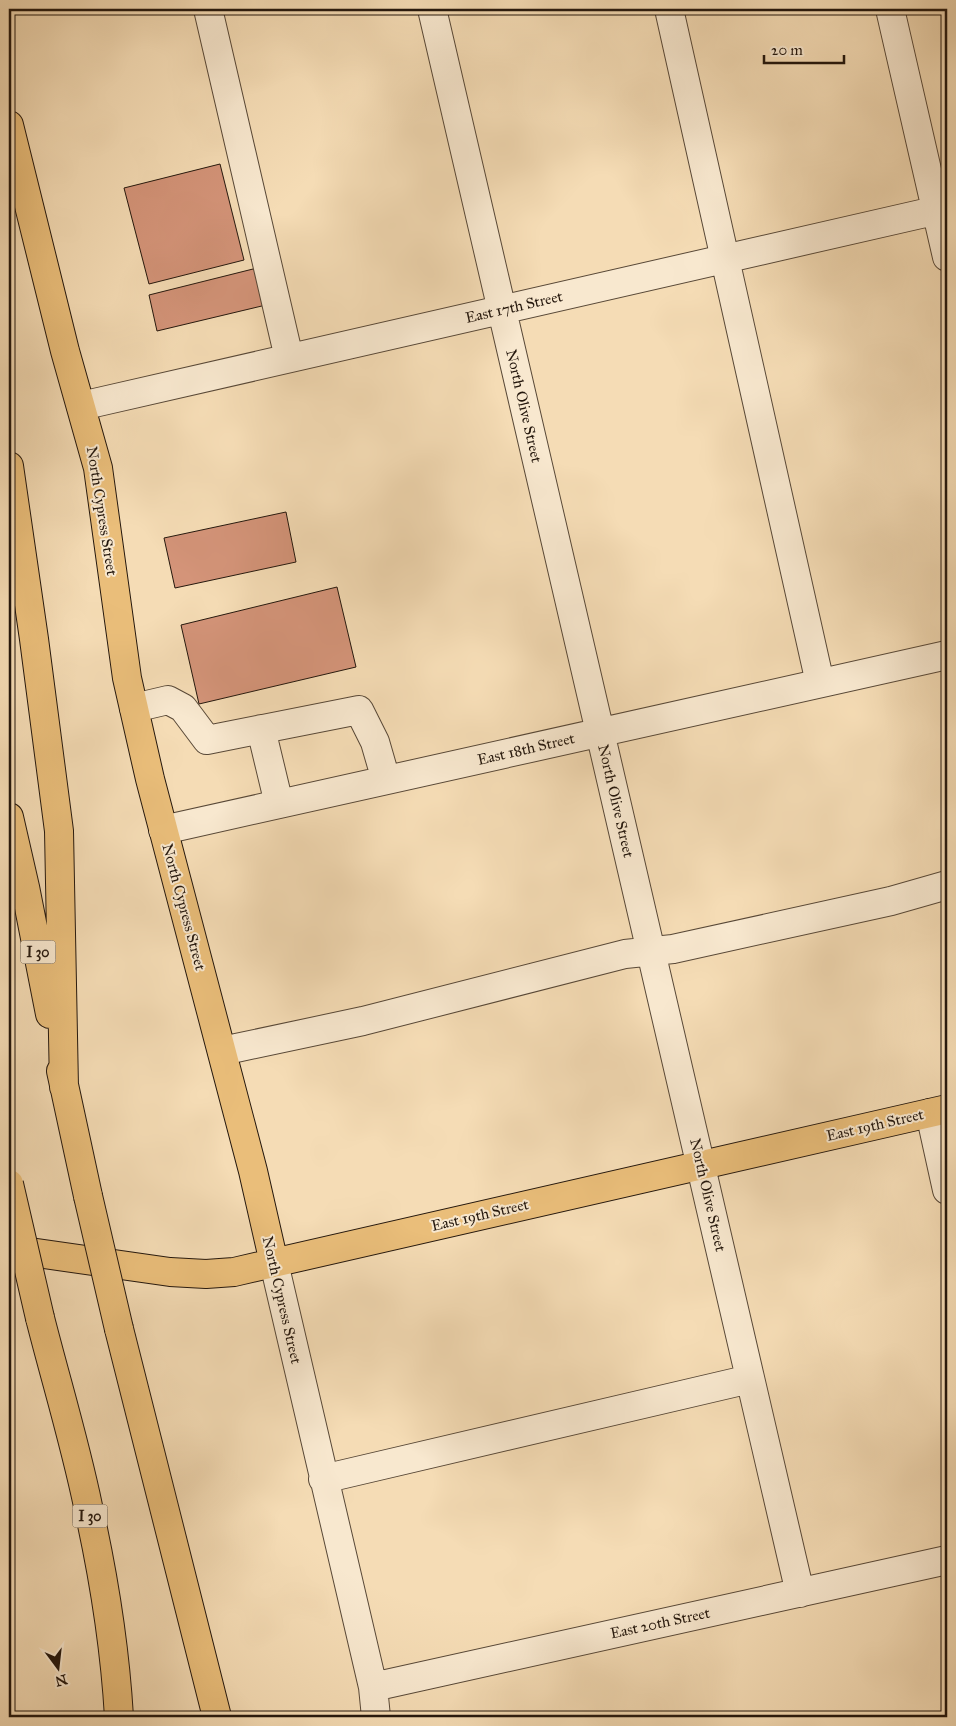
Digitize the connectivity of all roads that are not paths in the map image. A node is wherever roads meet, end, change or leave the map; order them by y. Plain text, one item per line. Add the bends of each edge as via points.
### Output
1 (208, 9) edge
2 (432, 9) edge
3 (669, 9) edge
4 (890, 9) edge
5 (9, 125) edge
6 (942, 210) edge
7 (947, 257) edge
8 (725, 259) junction
9 (502, 310) junction
10 (290, 358) junction
11 (80, 406) junction
12 (9, 466) edge
13 (947, 655) edge
14 (820, 683) junction
15 (134, 708) junction
16 (261, 729) junction
17 (600, 732) junction
18 (386, 780) junction
19 (279, 804) junction
20 (9, 817) edge
21 (163, 830) junction
22 (947, 885) edge
23 (651, 951) junction
24 (222, 1051) junction
25 (64, 1087) junction
26 (938, 1111) edge
27 (700, 1165) junction
28 (9, 1184) edge
29 (947, 1190) edge
30 (9, 1249) edge
31 (274, 1263) junction
32 (750, 1379) junction
33 (323, 1479) junction
34 (947, 1560) edge
35 (800, 1593) junction
36 (373, 1687) junction
37 (118, 1717) edge
38 (217, 1717) edge
39 (376, 1717) edge

1 - 10 street
2 - 9 street, North Olive Street
3 - 8 street
4 - 6 street
5 - 11 main road, North Cypress Street
6 - 7 street
6 - 8 street, East 17th Street
8 - 9 street, East 17th Street
8 - 14 street
9 - 10 street, East 17th Street
9 - 17 street, North Olive Street
10 - 11 street, East 17th Street
11 - 15 main road, North Cypress Street via 98,468
12 - 25 main road via 59,830
13 - 14 street, East 18th Street
14 - 17 street, East 18th Street
15 - 16 street via 168,700 183,708 207,740
15 - 21 main road, North Cypress Street
16 - 18 street via 359,710 375,742
16 - 19 street
17 - 18 street, East 18th Street
17 - 23 street, North Olive Street
18 - 19 street, East 18th Street
19 - 21 street, East 18th Street
20 - 25 main road, I 30
21 - 24 main road, North Cypress Street
22 - 23 street via 882,903 673,949
23 - 24 street via 625,954 363,1021
23 - 27 street, North Olive Street
24 - 31 main road, North Cypress Street
25 - 38 main road, I 30, bridge via 119,1329
26 - 27 main road, East 19th Street
26 - 29 street
27 - 31 main road, East 19th Street
27 - 32 street, North Olive Street
28 - 37 main road, I 30, bridge via 88,1506 117,1686
30 - 31 main road, East 19th Street via 170,1272 206,1274
31 - 33 street, North Cypress Street
32 - 33 street
32 - 35 street, North Olive Street
33 - 36 street, North Cypress Street
34 - 35 street, East 20th Street
35 - 36 street, East 20th Street
36 - 39 street, North Cypress Street

